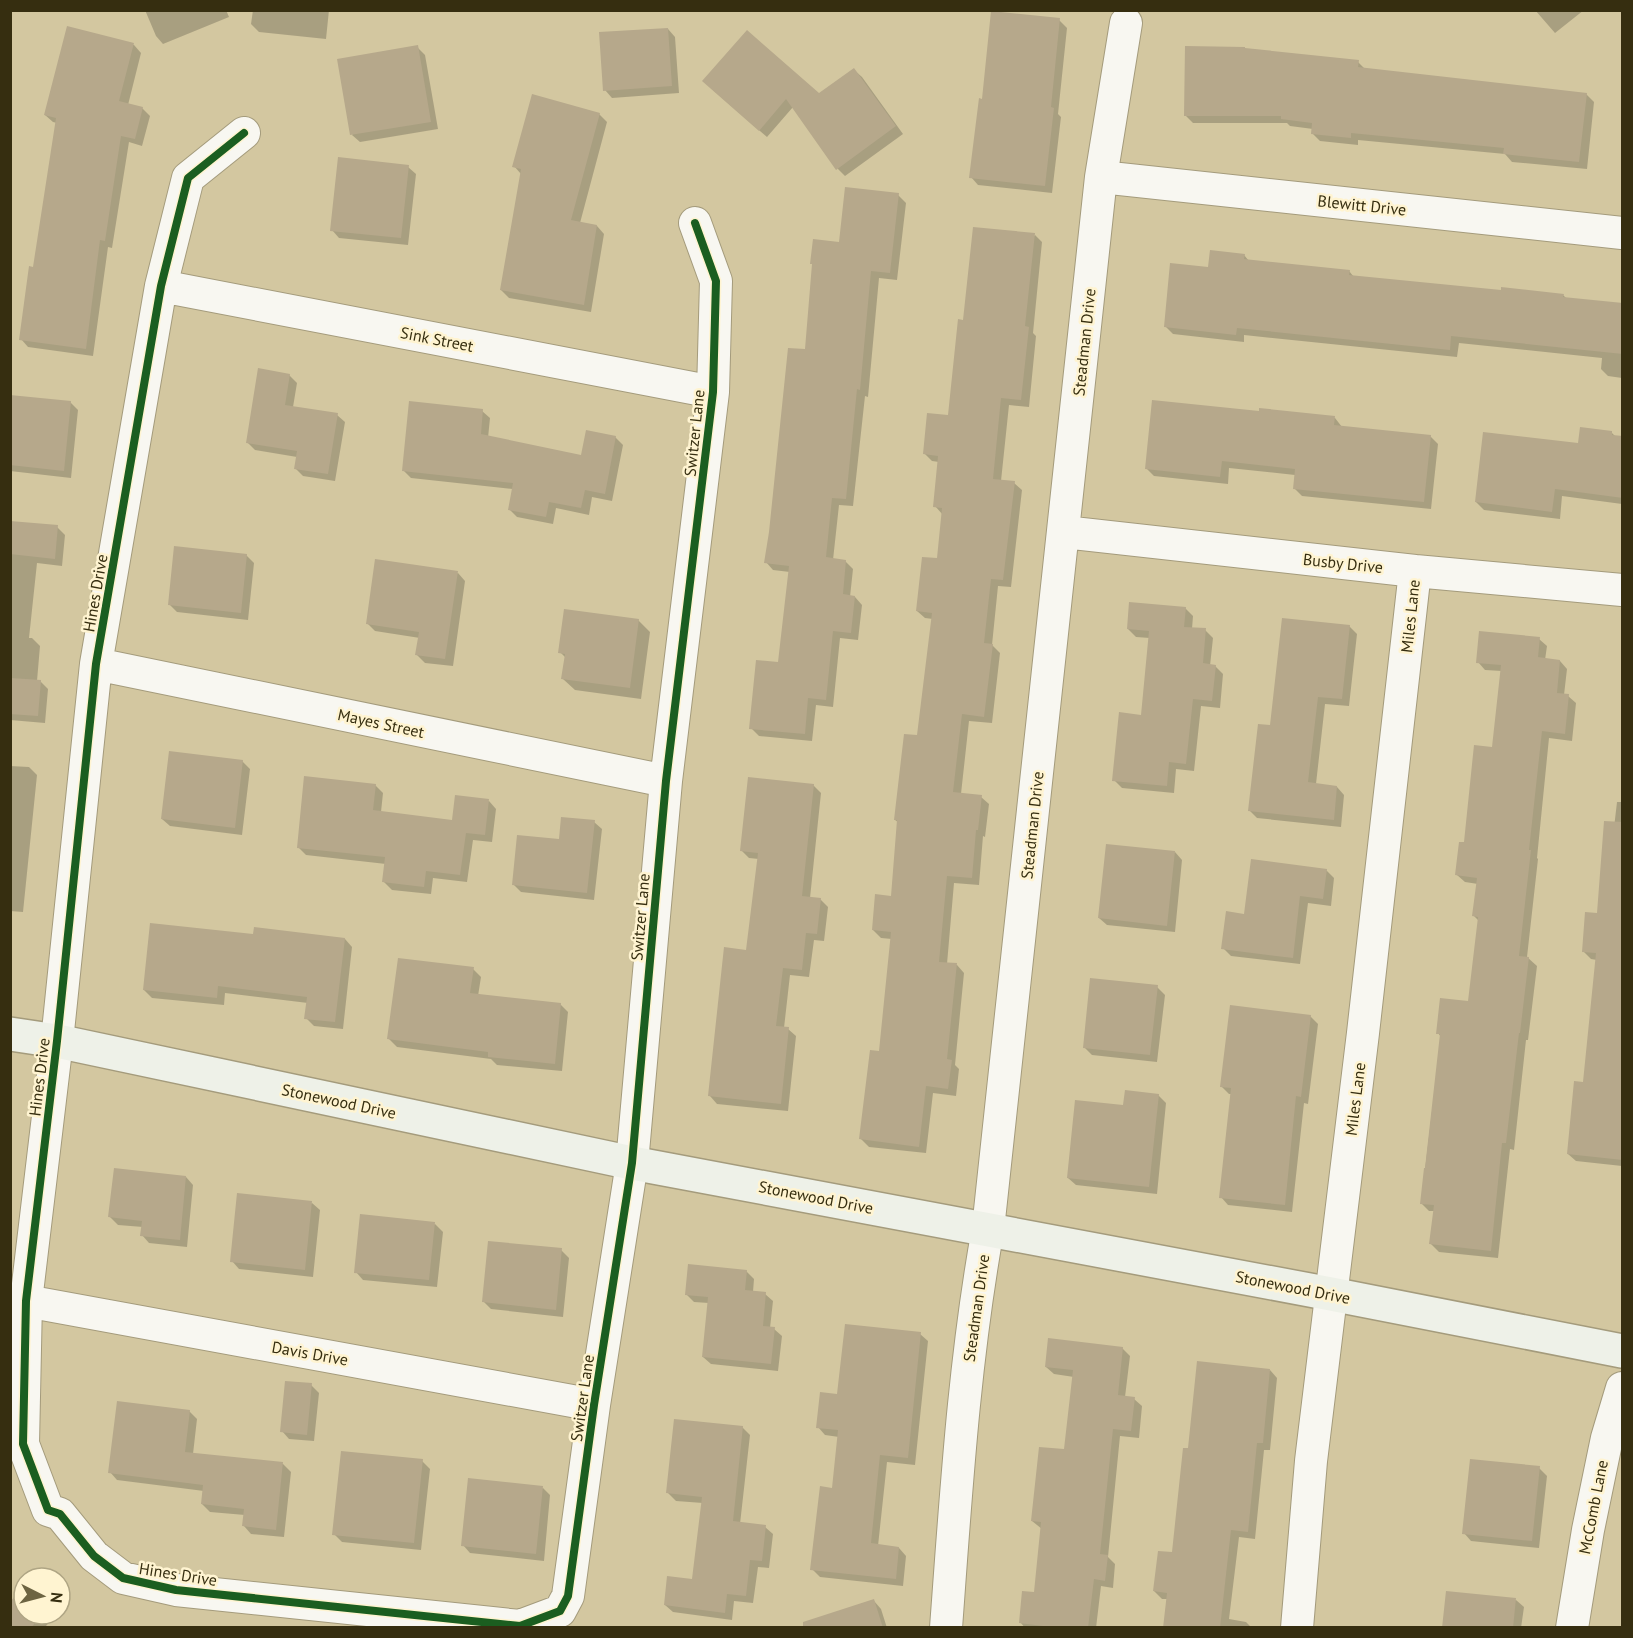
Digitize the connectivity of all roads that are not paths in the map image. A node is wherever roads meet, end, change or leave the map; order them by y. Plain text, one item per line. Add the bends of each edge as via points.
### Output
1 (1126, 23) dead end
2 (244, 133) dead end
3 (1101, 177) junction
4 (695, 223) dead end
5 (1623, 233) edge
6 (161, 286) junction
7 (713, 392) junction
8 (1064, 532) junction
9 (1415, 571) junction
10 (1623, 591) edge
11 (96, 664) junction
12 (666, 781) junction
13 (10, 1034) edge
14 (57, 1041) junction
15 (632, 1163) junction
16 (988, 1229) junction
17 (1330, 1294) junction
18 (26, 1301) junction
19 (1623, 1351) edge
20 (1623, 1388) edge
21 (594, 1405) junction
22 (560, 1611) joint
23 (946, 1628) edge
24 (1297, 1628) edge
25 (1572, 1628) edge

1 - 3 street, Steadman Drive
2 - 6 street, Hines Drive via 188,177
3 - 5 street, Blewitt Drive
3 - 8 street, Steadman Drive
4 - 7 street, Switzer Lane via 716,281
6 - 7 street, Sink Street
6 - 11 street, Hines Drive
7 - 12 street, Switzer Lane
8 - 9 street, Busby Drive
8 - 16 street, Steadman Drive
9 - 10 street, Busby Drive
9 - 17 street, Miles Lane
11 - 12 street, Mayes Street
11 - 14 street, Hines Drive
12 - 15 street, Switzer Lane
13 - 14 street, Stonewood Drive
14 - 15 street, Stonewood Drive
14 - 18 street, Hines Drive
15 - 16 street, Stonewood Drive
15 - 21 street, Switzer Lane
16 - 17 street, Stonewood Drive
16 - 23 street, Steadman Drive via 961,1427
17 - 19 street, Stonewood Drive
17 - 24 street, Miles Lane
18 - 21 street, Davis Drive
18 - 22 street, Hines Drive via 23,1444 48,1510 60,1514 94,1556 123,1578 176,1590 520,1626
20 - 25 street, McComb Lane via 1607,1438
21 - 22 street, Switzer Lane via 567,1596

